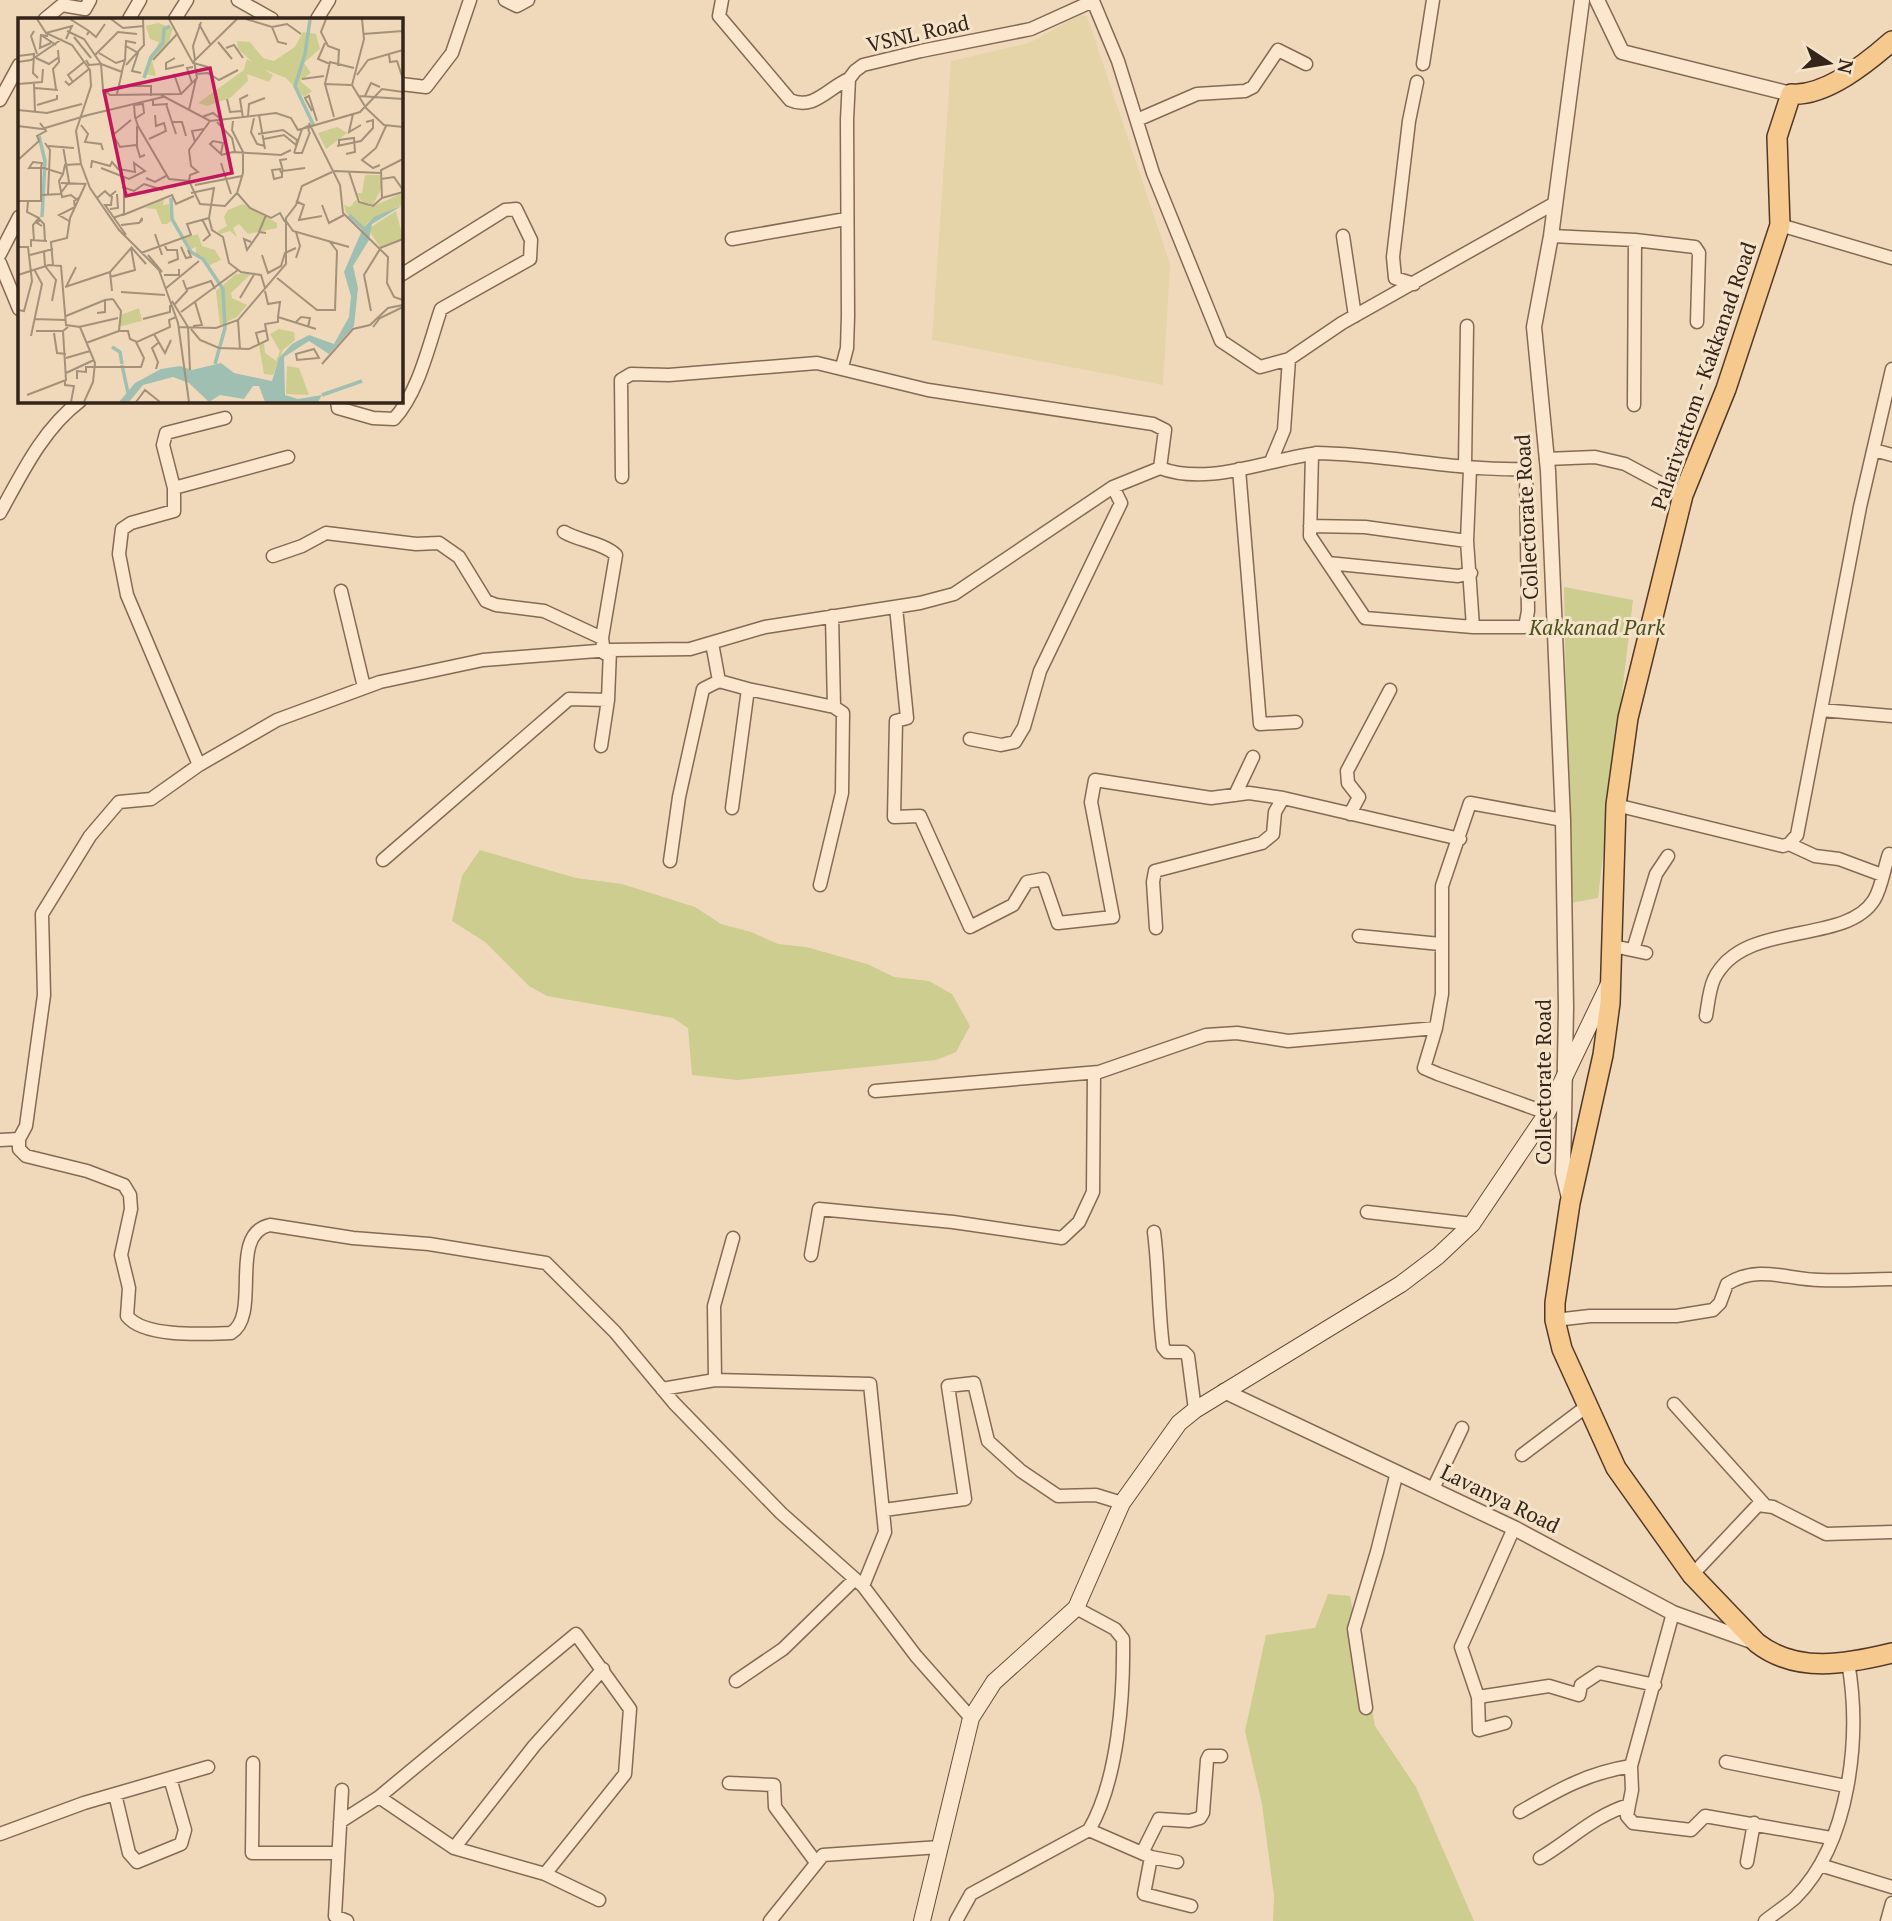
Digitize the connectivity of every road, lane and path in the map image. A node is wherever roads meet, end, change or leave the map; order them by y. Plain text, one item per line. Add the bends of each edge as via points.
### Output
1 (90, 0) edge
2 (141, 0) edge
3 (187, 0) edge
4 (238, 0) edge
5 (329, 0) edge
6 (470, 0) edge
7 (505, 0) edge
8 (528, 0) edge
9 (722, 0) edge
10 (1093, 0) edge
11 (1433, 0) edge
12 (1582, 0) edge
13 (1597, 0) edge
14 (46, 18) edge
15 (130, 18) edge
16 (176, 18) edge
17 (270, 18) edge
18 (318, 18) edge
19 (1892, 41) edge
20 (1306, 64) dead end
21 (1423, 64) dead end
22 (18, 67) edge
23 (849, 79) junction
24 (1417, 82) dead end
25 (402, 84) edge
26 (1791, 94) junction
27 (0, 100) edge
28 (1137, 120) junction
29 (1555, 203) junction
30 (18, 219) edge
31 (846, 219) junction
32 (1780, 225) junction
33 (1343, 236) dead end
34 (1551, 236) junction
35 (732, 239) dead end
36 (1634, 240) junction
37 (0, 254) edge
38 (1892, 258) edge
39 (0, 263) edge
40 (402, 274) edge
41 (1414, 284) junction
42 (18, 307) edge
43 (1355, 316) junction
44 (1697, 321) dead end
45 (1467, 326) dead end
46 (1289, 359) junction
47 (842, 367) junction
48 (1892, 369) edge
49 (337, 402) edge
50 (1634, 405) dead end
51 (64, 406) edge
52 (225, 418) dead end
53 (1874, 450) junction
54 (1312, 454) junction
55 (1892, 455) edge
56 (288, 457) dead end
57 (1272, 459) junction
58 (1546, 459) junction
59 (1468, 467) junction
60 (1160, 468) junction
61 (1239, 469) junction
62 (622, 477) dead end
63 (1113, 487) junction
64 (174, 488) junction
65 (1683, 495) junction
66 (1, 506) edge
67 (1310, 526) junction
68 (564, 531) dead end
69 (1468, 541) junction
70 (273, 556) dead end
71 (1328, 563) junction
72 (1471, 573) junction
73 (341, 591) dead end
74 (896, 607) junction
75 (831, 616) junction
76 (1473, 627) junction
77 (602, 638) junction
78 (712, 643) junction
79 (607, 652) junction
80 (719, 681) junction
81 (364, 687) junction
82 (748, 689) junction
83 (1390, 690) dead end
84 (608, 699) junction
85 (834, 707) junction
86 (1821, 710) junction
87 (1892, 716) edge
88 (1296, 722) dead end
89 (970, 739) dead end
90 (601, 746) dead end
91 (1253, 757) dead end
92 (199, 765) junction
93 (1235, 794) junction
94 (1283, 798) junction
95 (1616, 805) junction
96 (732, 808) dead end
97 (1350, 814) junction
98 (1563, 820) junction
99 (1460, 839) junction
100 (1789, 844) junction
101 (1891, 851) edge
102 (1668, 856) dead end
103 (383, 860) dead end
104 (670, 861) dead end
105 (1882, 875) junction
106 (820, 885) dead end
107 (1156, 928) dead end
108 (1359, 936) dead end
109 (1440, 944) junction
110 (1613, 946) junction
111 (1613, 976) junction
112 (1706, 1016) dead end
113 (1436, 1027) junction
114 (1094, 1073) junction
115 (1564, 1081) junction
116 (875, 1091) dead end
117 (1547, 1112) junction
118 (19, 1139) junction
119 (0, 1140) edge
120 (1570, 1203) junction
121 (1367, 1212) dead end
122 (1472, 1224) junction
123 (1154, 1232) dead end
124 (733, 1238) dead end
125 (811, 1255) dead end
126 (1892, 1279) edge
127 (1555, 1320) junction
128 (715, 1380) junction
129 (662, 1389) junction
130 (1224, 1391) junction
131 (1674, 1404) dead end
132 (1587, 1406) junction
133 (1195, 1410) junction
134 (1462, 1428) dead end
135 (1521, 1455) dead end
136 (1396, 1472) junction
137 (1433, 1489) junction
138 (1122, 1503) junction
139 (1764, 1504) junction
140 (884, 1510) junction
141 (1514, 1528) junction
142 (1892, 1532) edge
143 (1692, 1575) junction
144 (859, 1582) junction
145 (1076, 1608) junction
146 (1672, 1613) junction
147 (1757, 1643) junction
148 (1892, 1653) edge
149 (1848, 1662) junction
150 (603, 1669) junction
151 (736, 1681) dead end
152 (1656, 1685) junction
153 (1478, 1698) junction
154 (1366, 1708) dead end
155 (971, 1718) junction
156 (1505, 1723) dead end
157 (1222, 1756) dead end
158 (1726, 1762) dead end
159 (253, 1763) dead end
160 (208, 1766) dead end
161 (1631, 1766) junction
162 (170, 1778) junction
163 (729, 1783) dead end
164 (1846, 1786) junction
165 (342, 1790) dead end
166 (115, 1794) junction
167 (379, 1797) junction
168 (1629, 1805) junction
169 (1520, 1812) dead end
170 (340, 1822) junction
171 (1754, 1824) junction
172 (1089, 1830) junction
173 (0, 1834) edge
174 (1831, 1838) junction
175 (940, 1847) junction
176 (454, 1848) junction
177 (338, 1853) junction
178 (1147, 1855) junction
179 (1540, 1858) dead end
180 (815, 1861) junction
181 (1177, 1862) dead end
182 (1747, 1862) dead end
183 (1820, 1865) junction
184 (545, 1874) junction
185 (1892, 1887) edge
186 (599, 1900) dead end
187 (1892, 1903) edge
188 (1191, 1906) dead end
189 (347, 1921) edge
190 (769, 1921) edge
191 (922, 1921) edge
192 (956, 1921) edge
193 (1765, 1921) edge
194 (1887, 1921) edge

1 - 14 street via 85,9 62,5
2 - 15 street
3 - 16 street
4 - 17 street
5 - 18 street
6 - 25 street via 452,53 426,87
7 - 8 street via 517,6
9 - 23 street via 719,16 790,100 807,103
10 - 23 street, VSNL Road via 1031,29 863,65
10 - 28 street, VSNL Road
11 - 21 street
12 - 29 street, Collectorate Road
13 - 26 street via 1622,52
19 - 26 main road via 1851,74 1804,94
20 - 28 street via 1278,50 1254,87 1198,94
22 - 27 street
23 - 31 street, VSNL Road
24 - 41 street via 1393,257 1395,278
26 - 32 main road, Palarivattom - Kakkanad Road via 1777,136
28 - 46 street, VSNL Road via 1153,173 1221,341 1260,367
29 - 34 street, Collectorate Road
29 - 41 street
30 - 37 street
31 - 35 street
31 - 47 street, VSNL Road via 848,337
32 - 38 street
32 - 65 main road, Palarivattom - Kakkanad Road via 1726,389
33 - 43 street
34 - 36 street
34 - 58 street, Collectorate Road via 1534,327
36 - 44 street via 1695,247 1699,253
36 - 50 street
39 - 42 street
40 - 49 street via 505,210 516,209 531,240 530,259 441,309 411,390 394,419 354,414 338,408
41 - 43 street
43 - 46 street
45 - 59 street
46 - 57 street via 1284,430
47 - 60 street via 928,390 1153,424 1165,430
47 - 62 street via 817,363 631,374 621,380
48 - 53 street
51 - 66 street
52 - 64 street via 166,433 163,445
53 - 55 street
53 - 86 street
54 - 57 street
54 - 59 street
54 - 67 street
56 - 64 street
57 - 61 street
58 - 65 street via 1595,457 1625,464
58 - 98 street, Collectorate Road
59 - 69 street
59 - 76 street via 1526,469 1528,622 1524,629
60 - 61 street via 1177,475
60 - 63 street
61 - 88 street via 1260,724
63 - 74 street via 954,594
63 - 89 street via 1121,503 1040,671 1024,727 1015,742 1001,745
64 - 92 street via 174,511 122,529 119,554 127,595
65 - 95 main road, Palarivattom - Kakkanad Road via 1628,718
67 - 69 street via 1365,527
67 - 71 street via 1310,536
68 - 77 street via 616,555
69 - 72 street
70 - 77 street via 326,533 416,544 439,542 459,557 486,601 544,611
71 - 72 street via 1458,576
71 - 76 street via 1365,618
72 - 76 street
73 - 81 street
74 - 75 street
74 - 93 street via 907,718 896,721 894,817 920,816 970,927 1013,905 1027,882 1042,879 1058,923 1113,917 1091,802 1096,780 1211,798
75 - 78 street via 725,636
75 - 85 street
77 - 79 street
78 - 79 street via 690,649
78 - 80 street
79 - 81 street via 483,660
79 - 84 street
80 - 82 street
80 - 104 street via 703,688
81 - 92 street via 277,720
82 - 85 street
82 - 96 street
83 - 97 street via 1347,771 1359,797
84 - 90 street
84 - 103 street via 569,699
85 - 106 street via 843,713 842,793
86 - 87 street
86 - 100 street via 1800,827
91 - 93 street
92 - 118 street via 151,799 120,802 90,835 43,914 44,995 26,1126
93 - 94 street
94 - 97 street
94 - 107 street via 1275,812 1273,834 1262,842 1155,870
95 - 100 street
95 - 110 main road, Palarivattom - Kakkanad Road
97 - 99 street
98 - 99 street via 1469,803
98 - 115 street, Collectorate Road
99 - 109 street via 1442,886
100 - 105 street
101 - 105 street
102 - 110 street via 1656,874 1640,951
105 - 112 street via 1874,900 1857,915 1825,929 1743,949 1715,978
108 - 109 street
109 - 113 street via 1442,994
110 - 111 main road, Palarivattom - Kakkanad Road
111 - 115 main road
111 - 120 main road, Palarivattom - Kakkanad Road via 1603,1055
113 - 114 street via 1288,1041 1237,1033 1206,1035
113 - 117 street via 1424,1068
114 - 116 street
114 - 125 street via 1093,1192 1079,1222 1062,1238 819,1209
115 - 117 main road
115 - 120 street, Collectorate Road via 1563,1173
117 - 122 main road
118 - 119 street
118 - 129 street via 19,1149 26,1156 124,1185 131,1209 121,1255 129,1288 127,1316 143,1328 187,1333 236,1330 243,1315 251,1239 262,1227 271,1225 546,1263 615,1332
120 - 127 main road, Palarivattom - Kakkanad Road via 1556,1284
121 - 122 street
122 - 130 main road via 1401,1284
123 - 133 street via 1163,1347 1188,1356
124 - 128 street via 714,1306
126 - 127 street via 1816,1280 1759,1274 1727,1284 1713,1310 1676,1316 1590,1315
127 - 132 main road, Palarivattom - Kakkanad Road via 1562,1349
128 - 129 street
128 - 140 street via 870,1384
129 - 144 street via 781,1513
130 - 133 main road
130 - 136 street, Lavanya Road
131 - 139 street
132 - 135 street
132 - 143 main road, Palarivattom - Kakkanad Road via 1616,1468
133 - 138 main road via 1172,1432
134 - 137 street
136 - 137 street, Lavanya Road
136 - 154 street via 1354,1629
137 - 141 street, Lavanya Road
138 - 140 street via 1096,1495 1058,1496 1021,1471 988,1441 974,1383 948,1386 965,1499
138 - 145 main road
139 - 142 street via 1826,1534
139 - 143 street via 1758,1505
140 - 144 street via 885,1532
141 - 146 street, Lavanya Road
141 - 153 street via 1461,1647
143 - 147 main road, Palarivattom - Kakkanad Road
144 - 151 street via 783,1649
144 - 155 street
145 - 155 main road via 994,1682
145 - 172 street via 1115,1629 1123,1639 1109,1774
146 - 147 street, Lavanya Road
146 - 152 street
147 - 149 main road via 1768,1651 1815,1665
148 - 149 main road
149 - 164 street via 1854,1734
150 - 167 street via 576,1634
150 - 176 street via 534,1746
150 - 184 street via 630,1709 625,1774
152 - 153 street via 1599,1673 1581,1685 1579,1695 1549,1686
152 - 161 street
153 - 156 street via 1479,1730
155 - 175 main road
157 - 178 street via 1209,1756 1203,1813 1189,1821 1159,1819
158 - 164 street
159 - 177 street via 252,1853
160 - 162 street
161 - 168 street
161 - 169 street via 1599,1771
162 - 166 street
162 - 166 street via 184,1838 181,1844 137,1862 129,1853
163 - 180 street via 774,1785 775,1807
164 - 174 street
165 - 170 street
166 - 173 street
167 - 170 street
167 - 176 street
168 - 171 street via 1627,1816 1633,1823 1691,1830 1705,1816
168 - 179 street via 1608,1811
170 - 177 street
171 - 174 street
171 - 182 street
172 - 178 street
172 - 192 street via 971,1894
174 - 183 street
175 - 180 street via 830,1852
175 - 191 main road
176 - 184 street
177 - 189 street via 335,1916
178 - 181 street
178 - 188 street via 1144,1894
180 - 190 street
183 - 185 street
183 - 193 street via 1794,1899
184 - 186 street
187 - 194 street

